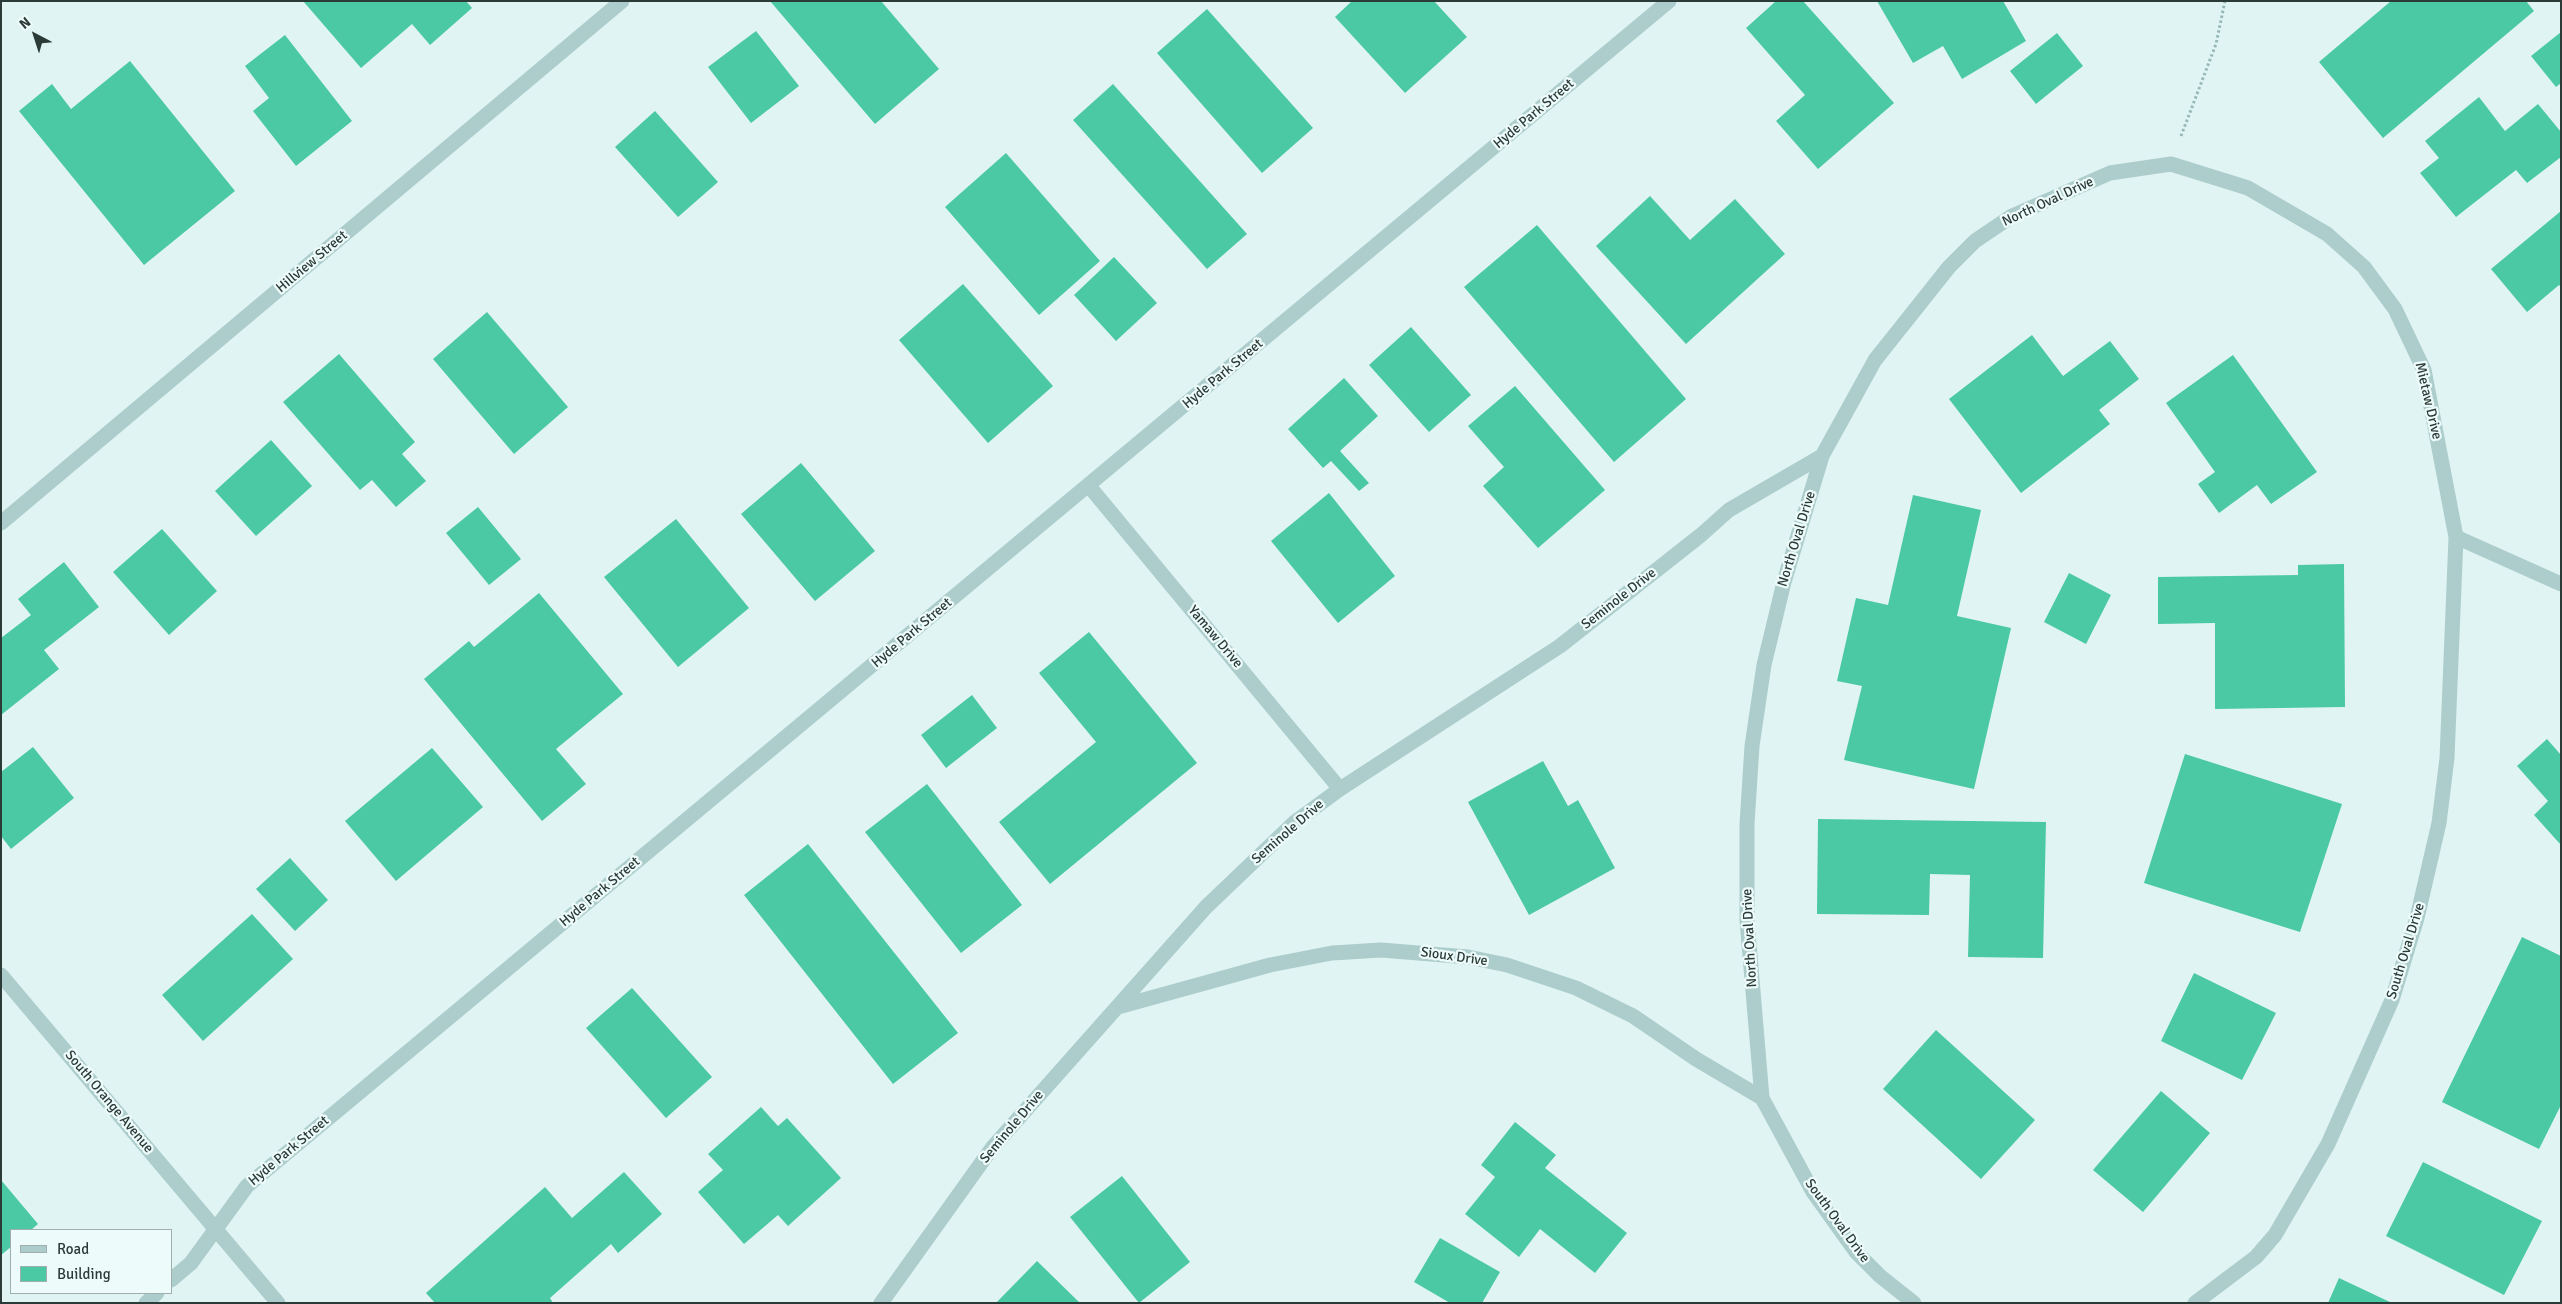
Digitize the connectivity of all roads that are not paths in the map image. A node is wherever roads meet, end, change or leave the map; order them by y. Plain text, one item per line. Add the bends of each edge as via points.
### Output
1 (622, 1) edge
2 (1669, 1) edge
3 (2171, 164) joint
4 (1822, 456) junction
5 (1089, 486) junction
6 (1, 523) edge
7 (2456, 537) junction
8 (2561, 584) edge
9 (1340, 789) junction
10 (1, 975) edge
11 (1118, 1007) junction
12 (1762, 1098) junction
13 (216, 1229) junction
14 (172, 1279) edge
15 (156, 1294) edge
16 (146, 1303) edge
17 (278, 1303) edge
18 (881, 1303) edge
19 (1914, 1303) edge
20 (2195, 1303) edge

1 - 6 street, Hillview Street
2 - 5 street, Hyde Park Street
3 - 4 street, North Oval Drive via 2110,173 2012,216 1976,241 1949,267 1875,360
3 - 7 street, Mietaw Drive via 2248,188 2327,234 2364,267 2395,308 2424,370
4 - 9 street, Seminole Drive via 1729,510 1560,646
4 - 12 street, North Oval Drive via 1782,591 1764,666 1752,746 1746,824 1748,920
5 - 9 street, Yamaw Drive
5 - 13 street, Hyde Park Street via 247,1186
7 - 8 street
7 - 20 street, South Oval Drive via 2447,758 2439,823 2417,918 2392,1000 2328,1144 2275,1235 2256,1257
9 - 11 street, Seminole Drive via 1296,822 1206,907
10 - 13 street, South Orange Avenue
11 - 12 street, Sioux Drive via 1270,965 1332,953 1381,950 1468,957 1507,965 1576,988 1633,1016
11 - 18 street, Seminole Drive via 992,1148
12 - 19 street, South Oval Drive via 1813,1192 1856,1252
13 - 14 street, Hyde Park Street via 191,1264
13 - 17 street, South Orange Avenue
15 - 16 street

